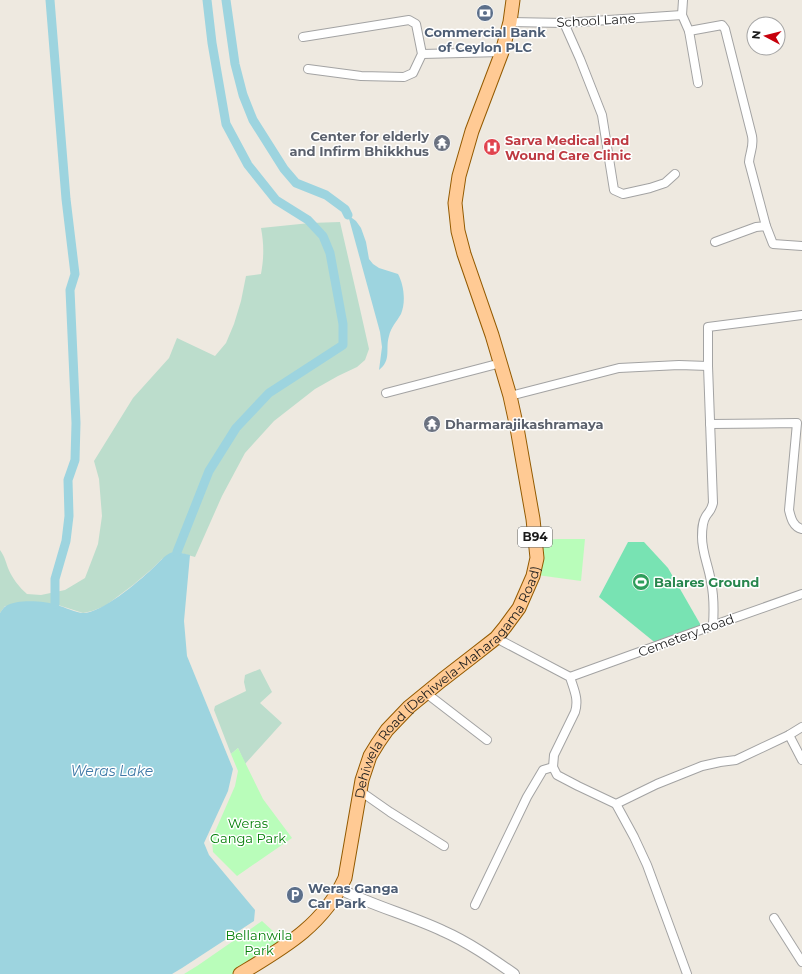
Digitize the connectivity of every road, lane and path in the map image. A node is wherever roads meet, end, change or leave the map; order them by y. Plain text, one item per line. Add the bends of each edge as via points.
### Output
1 (513, 0) edge
2 (683, 0) edge
3 (682, 14) junction
4 (510, 22) junction
5 (564, 22) junction
6 (689, 31) junction
7 (303, 37) dead end
8 (502, 52) junction
9 (422, 54) junction
10 (308, 69) dead end
11 (698, 83) dead end
12 (675, 174) dead end
13 (766, 226) junction
14 (716, 242) dead end
15 (802, 246) edge
16 (802, 315) edge
17 (501, 363) junction
18 (708, 366) junction
19 (386, 393) dead end
20 (510, 396) junction
21 (710, 424) junction
22 (802, 529) edge
23 (802, 594) edge
24 (713, 625) junction
25 (496, 638) junction
26 (570, 677) junction
27 (426, 694) junction
28 (802, 727) edge
29 (789, 736) junction
30 (487, 740) dead end
31 (802, 760) edge
32 (553, 766) junction
33 (360, 791) junction
34 (616, 804) junction
35 (444, 846) dead end
36 (340, 889) junction
37 (475, 905) dead end
38 (774, 918) dead end
39 (802, 962) edge
40 (240, 974) edge
41 (514, 974) edge
42 (687, 974) edge

1 - 4 main road, Dehiwela Road (Dehiwela-Maharagama Road) / B94
2 - 3 street
3 - 5 street, School Lane
3 - 6 street
4 - 5 street, School Lane
4 - 8 main road, Dehiwela Road (Dehiwela-Maharagama Road) / B94
5 - 12 street via 602,115 614,190 623,194 650,188 665,183
6 - 11 street
6 - 13 street via 722,25 725,28 753,142 749,162
7 - 9 street via 409,20 416,24
8 - 9 street
8 - 17 main road, Dehiwela Road (Dehiwela-Maharagama Road) / B94 via 472,131 459,176 455,203 464,254
9 - 10 street via 413,72 404,77 361,76
13 - 14 street via 756,227
13 - 15 street via 773,244
16 - 18 street via 708,327
17 - 19 street
17 - 20 main road, Dehiwela Road (Dehiwela-Maharagama Road) / B94
18 - 20 street via 619,368
18 - 21 street
20 - 25 main road, Dehiwela Road (Dehiwela-Maharagama Road) / B94 via 533,519 537,558 533,576 519,608
21 - 22 street via 797,423 788,510 791,519
21 - 24 street via 713,503 703,525 702,538 714,601
23 - 24 street, Cemetery Road
24 - 26 street, Cemetery Road
25 - 26 street
25 - 27 main road, Dehiwela Road (Dehiwela-Maharagama Road) / B94
26 - 32 street via 577,705 554,756
27 - 30 street
27 - 33 main road, Dehiwela Road (Dehiwela-Maharagama Road) / B94 via 409,707 378,743 370,756
28 - 29 street
29 - 31 street
29 - 34 street via 736,760 702,766
32 - 34 street via 557,775
32 - 37 street via 543,770 527,797
33 - 35 street
33 - 36 main road, Dehiwela Road (Dehiwela-Maharagama Road) / B94 via 345,878
34 - 42 street via 647,865
36 - 40 main road, Dehiwela Road (Dehiwela-Maharagama Road) / B94 via 325,911 308,928
36 - 41 street via 352,896 445,931 478,949
38 - 39 street

